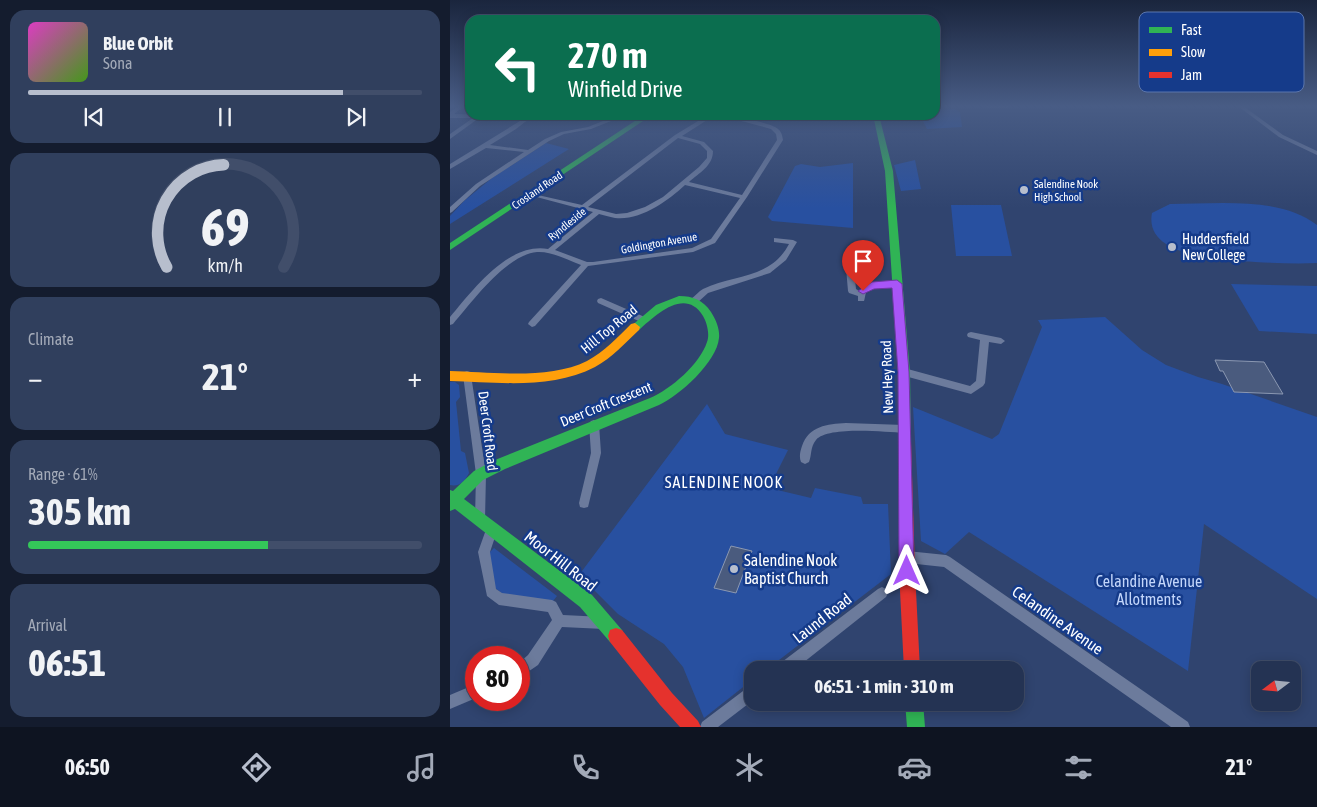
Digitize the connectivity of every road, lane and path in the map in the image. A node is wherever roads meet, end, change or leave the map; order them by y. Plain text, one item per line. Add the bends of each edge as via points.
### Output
1 (494, 140) edge
2 (548, 140) edge
3 (612, 140) edge
4 (673, 140) edge
5 (691, 140) edge
6 (780, 140) edge
7 (882, 140) edge
8 (1289, 140) edge
9 (485, 146) junction
10 (527, 152) junction
11 (1317, 153) edge
12 (450, 167) edge
13 (684, 183) junction
14 (531, 194) junction
15 (744, 197) junction
16 (582, 208) junction
17 (450, 211) edge
18 (597, 212) junction
19 (776, 240) dead end
20 (450, 247) edge
21 (548, 252) junction
22 (586, 264) junction
23 (850, 268) dead end
24 (897, 284) junction
25 (601, 301) dead end
26 (694, 301) junction
27 (644, 320) junction
28 (450, 322) edge
29 (532, 324) dead end
30 (971, 335) dead end
31 (985, 337) junction
32 (1001, 341) dead end
33 (904, 372) junction
34 (467, 375) junction
35 (450, 376) edge
36 (594, 424) junction
37 (904, 429) junction
38 (804, 459) dead end
39 (481, 474) junction
40 (451, 500) edge
41 (584, 503) dead end
42 (480, 520) junction
43 (492, 528) junction
44 (907, 556) junction
45 (882, 593) dead end
46 (559, 622) junction
47 (606, 623) junction
48 (795, 661) edge
49 (912, 661) edge
50 (530, 662) edge
51 (465, 696) edge
52 (744, 699) edge
53 (450, 702) edge
54 (915, 711) edge
55 (692, 727) edge
56 (707, 727) edge
57 (916, 727) edge
58 (1183, 727) edge

1 - 9 street
2 - 10 street
3 - 14 main road, Crosland Road
4 - 16 street
5 - 13 street via 702,143 710,151 708,161
6 - 15 street, Goldington Avenue
7 - 24 main road, New Hey Road via 889,171
8 - 11 street
9 - 10 street
9 - 12 street
10 - 17 street via 478,185
13 - 15 street
13 - 18 street via 658,204 643,211 622,216
14 - 16 street
14 - 20 main road, Crosland Road
15 - 22 street, Goldington Avenue via 719,235 705,246
16 - 18 street
18 - 21 street, Ryndleside
19 - 26 street via 793,242 785,258 777,265 768,271 706,291
21 - 22 street, Goldington Avenue
21 - 28 street, Goldington Avenue via 526,251 508,260
22 - 29 street
23 - 24 street via 852,291 861,297 863,291 872,286
24 - 33 main road, New Hey Road
25 - 27 street
26 - 27 main road, Hill Top Road via 676,299
26 - 36 main road, Deer Croft Crescent via 702,306 715,338 681,385 657,401
27 - 34 main road, Hill Top Road via 604,355 580,369 554,375
30 - 31 street
31 - 32 street
31 - 33 street via 980,383 971,390
33 - 37 main road, New Hey Road
34 - 35 main road, Hill Top Road
34 - 39 street, Deer Croft Road
36 - 39 main road, Deer Croft Crescent
36 - 41 street via 596,453
37 - 38 street via 832,428 820,431 806,445
37 - 44 main road, New Hey Road
39 - 40 main road, Deer Croft Crescent
39 - 42 street, Deer Croft Road
40 - 42 main road, Moor Hill Road
42 - 43 main road, Moor Hill Road
43 - 46 street via 484,552 491,592 499,599 552,606
43 - 47 main road, Moor Hill Road via 586,601
44 - 49 main road, New Hey Road
44 - 58 street, Celandine Avenue via 946,562
45 - 48 street, Laund Road
46 - 47 street
46 - 50 street
47 - 55 main road, Moor Hill Road
51 - 53 street
52 - 56 street
54 - 57 main road

